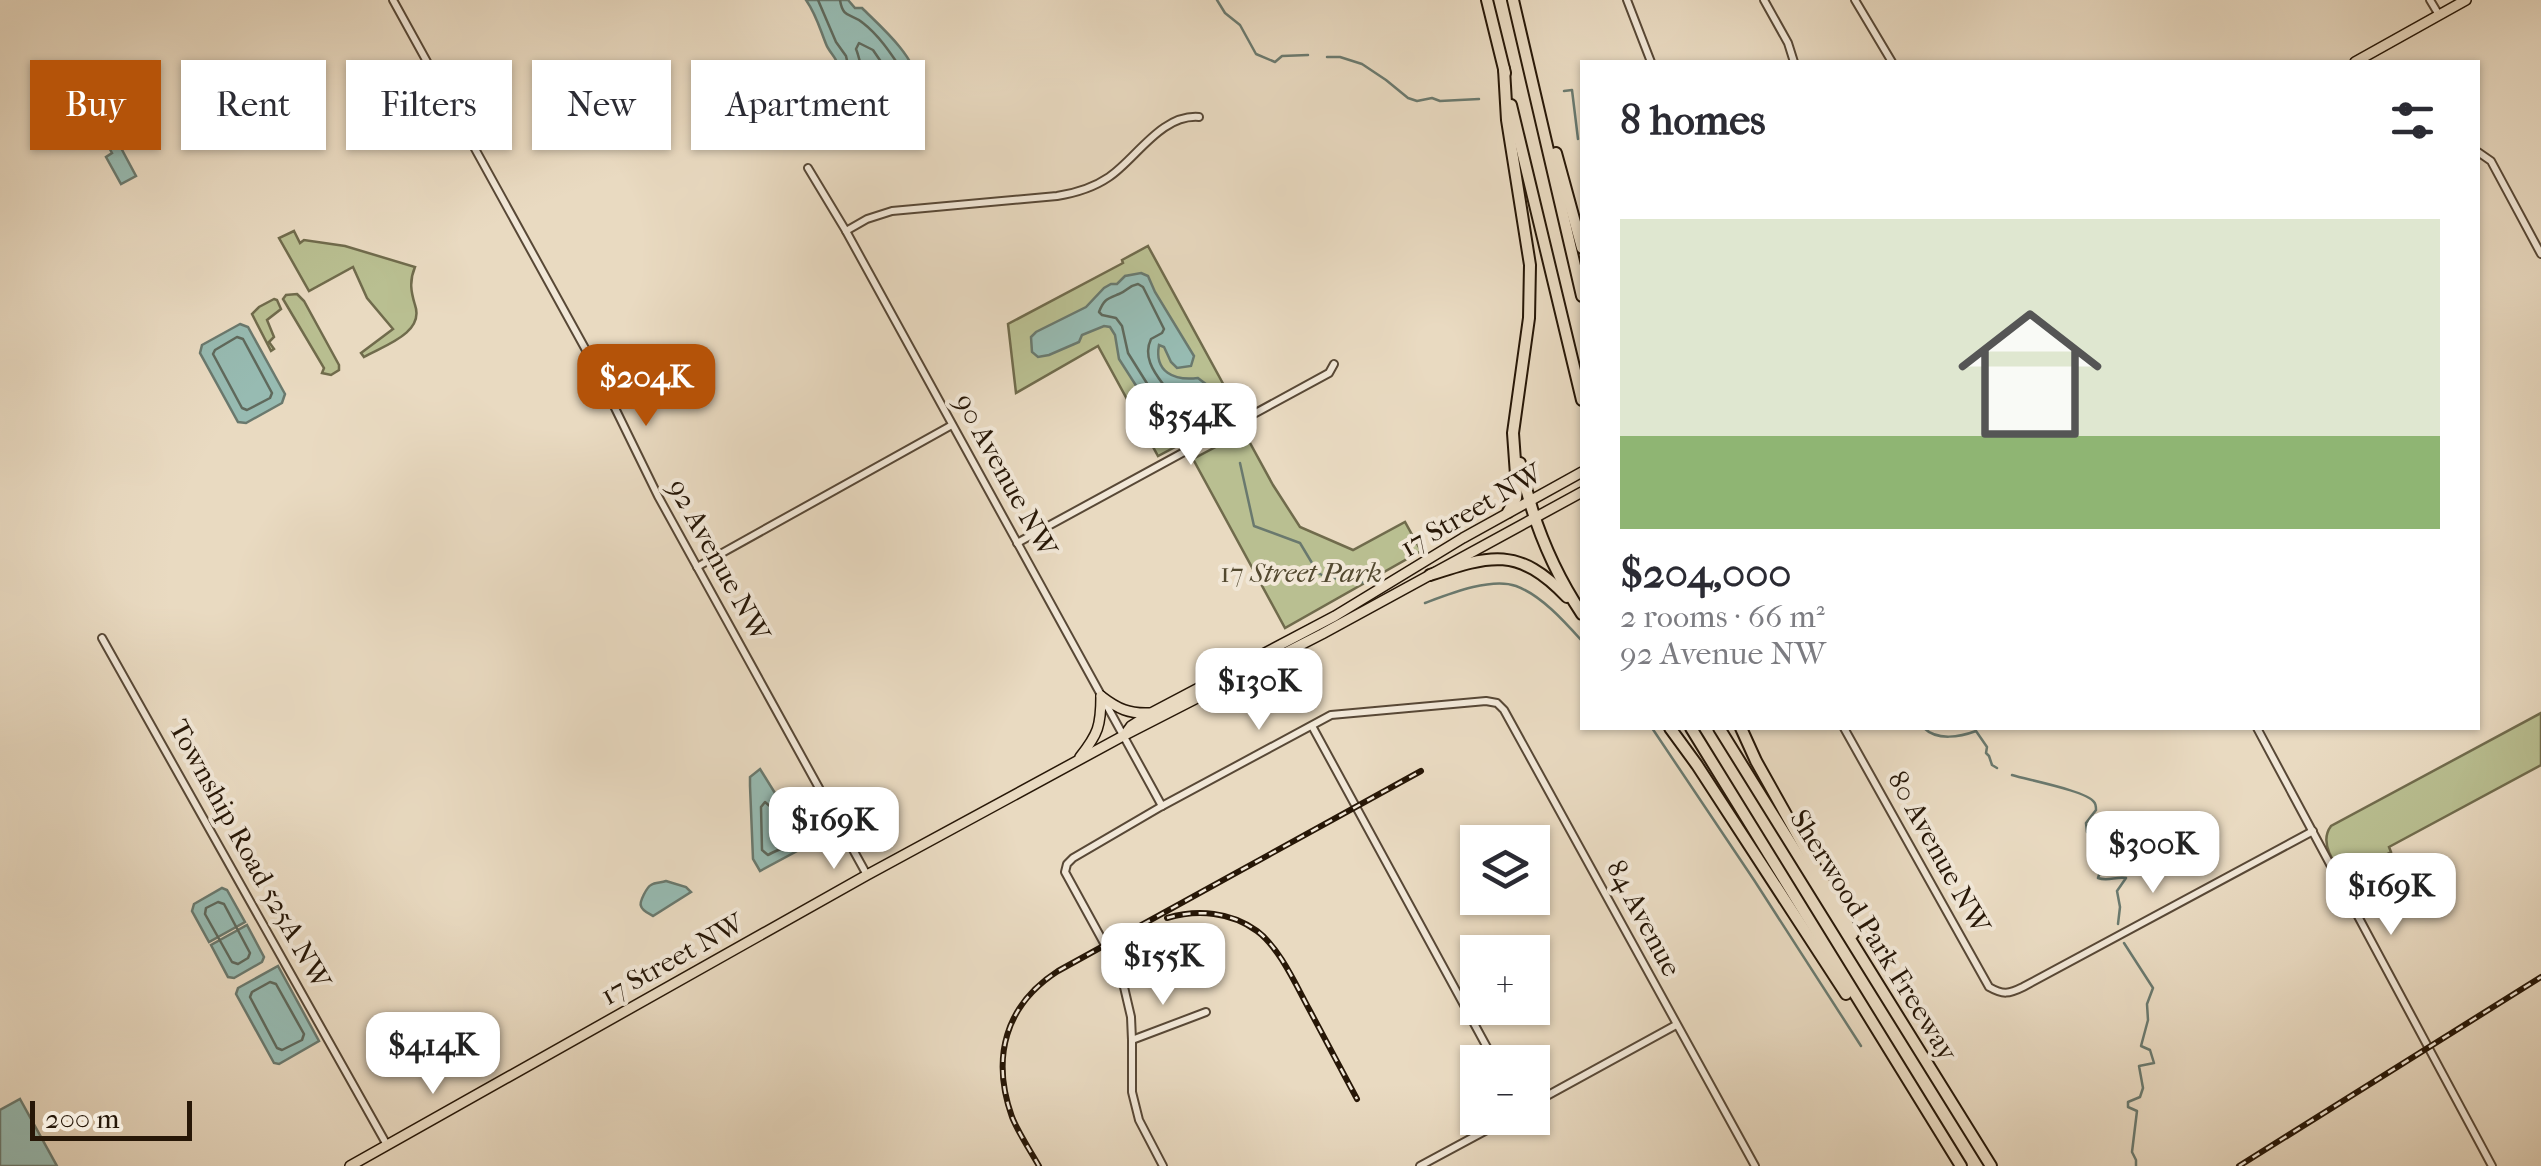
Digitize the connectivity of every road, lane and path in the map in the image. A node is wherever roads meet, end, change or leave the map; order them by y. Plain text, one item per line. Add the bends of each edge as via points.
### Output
1 (392, 0) edge
2 (1488, 0) edge
3 (1513, 0) edge
4 (1627, 0) edge
5 (1764, 0) edge
6 (1855, 0) edge
7 (2430, 0) edge
8 (2466, 0) edge
9 (2439, 15) junction
10 (1650, 60) edge
11 (1793, 60) edge
12 (1891, 60) edge
13 (2359, 60) edge
14 (1504, 70) junction
15 (1530, 72) junction
16 (1199, 117) dead end
17 (2480, 153) edge
18 (808, 168) dead end
19 (846, 231) junction
20 (1580, 241) edge
21 (2541, 254) edge
22 (1580, 287) edge
23 (1334, 364) dead end
24 (1580, 392) edge
25 (1515, 413) junction
26 (952, 424) junction
27 (1578, 474) edge
28 (1580, 494) edge
29 (1530, 501) junction
30 (1508, 512) junction
31 (1536, 518) junction
32 (1017, 543) junction
33 (697, 567) junction
34 (1430, 575) junction
35 (1580, 610) edge
36 (1580, 611) edge
37 (102, 638) dead end
38 (1101, 696) junction
39 (1153, 712) junction
40 (1312, 726) junction
41 (1671, 730) edge
42 (1692, 730) edge
43 (1720, 730) edge
44 (1742, 730) edge
45 (1845, 730) edge
46 (2258, 730) edge
47 (1123, 736) junction
48 (1078, 761) junction
49 (1162, 806) junction
50 (2313, 830) junction
51 (867, 876) junction
52 (1877, 985) junction
53 (1206, 1012) dead end
54 (1676, 1026) junction
55 (1132, 1040) junction
56 (1487, 1045) edge
57 (1550, 1094) edge
58 (1920, 1100) junction
59 (1477, 1135) edge
60 (387, 1145) junction
61 (350, 1166) edge
62 (1163, 1166) edge
63 (1420, 1166) edge
64 (1755, 1166) edge
65 (1960, 1166) edge
66 (1991, 1166) edge
67 (2492, 1166) edge

1 - 33 street, 92 Avenue NW via 592,361
2 - 14 highway
3 - 15 highway
4 - 10 street
5 - 11 street
6 - 12 street
7 - 9 street
8 - 9 main road
9 - 13 main road
14 - 24 highway
14 - 25 highway via 1530,265
15 - 20 highway
15 - 22 highway
16 - 19 street via 1152,136 1122,167 1083,191 892,210
17 - 21 street via 2491,160
18 - 19 street, 90 Avenue NW
19 - 26 street, 90 Avenue NW
23 - 32 street via 1329,373
25 - 29 highway
25 - 30 highway via 1517,489
26 - 32 street, 90 Avenue NW
26 - 33 street
27 - 29 main road, 17 Street NW
28 - 31 main road, 17 Street NW
29 - 30 main road, 17 Street NW
29 - 31 highway
30 - 39 main road, 17 Street NW via 1348,608
31 - 34 main road, 17 Street NW
31 - 35 highway
32 - 38 street, 90 Avenue NW
33 - 51 street, 92 Avenue NW
34 - 36 highway via 1482,560 1514,561 1548,578
34 - 47 main road, 17 Street NW
37 - 60 street, Township Road 525A NW
38 - 39 main road via 1130,713
38 - 47 street, 90 Avenue NW
38 - 48 main road via 1097,735
39 - 47 main road, 17 Street NW
40 - 49 street
40 - 54 street, 84 Avenue via 1332,714 1497,703
40 - 56 street
41 - 58 highway
42 - 58 highway, Sherwood Park Freeway
43 - 52 highway, Sherwood Park Freeway
44 - 52 highway
45 - 50 street, 80 Avenue NW via 1989,987 1999,993 2010,994
46 - 50 street
47 - 48 main road, 17 Street NW
47 - 49 street, 90 Avenue NW
48 - 51 main road, 17 Street NW
49 - 55 street via 1066,864 1117,968
50 - 67 street
51 - 60 main road, 17 Street NW
52 - 66 highway, Sherwood Park Freeway
53 - 55 street
54 - 57 street
54 - 64 street, 84 Avenue
55 - 62 street via 1134,1103
58 - 65 highway, Sherwood Park Freeway
59 - 63 street
60 - 61 main road, 17 Street NW

